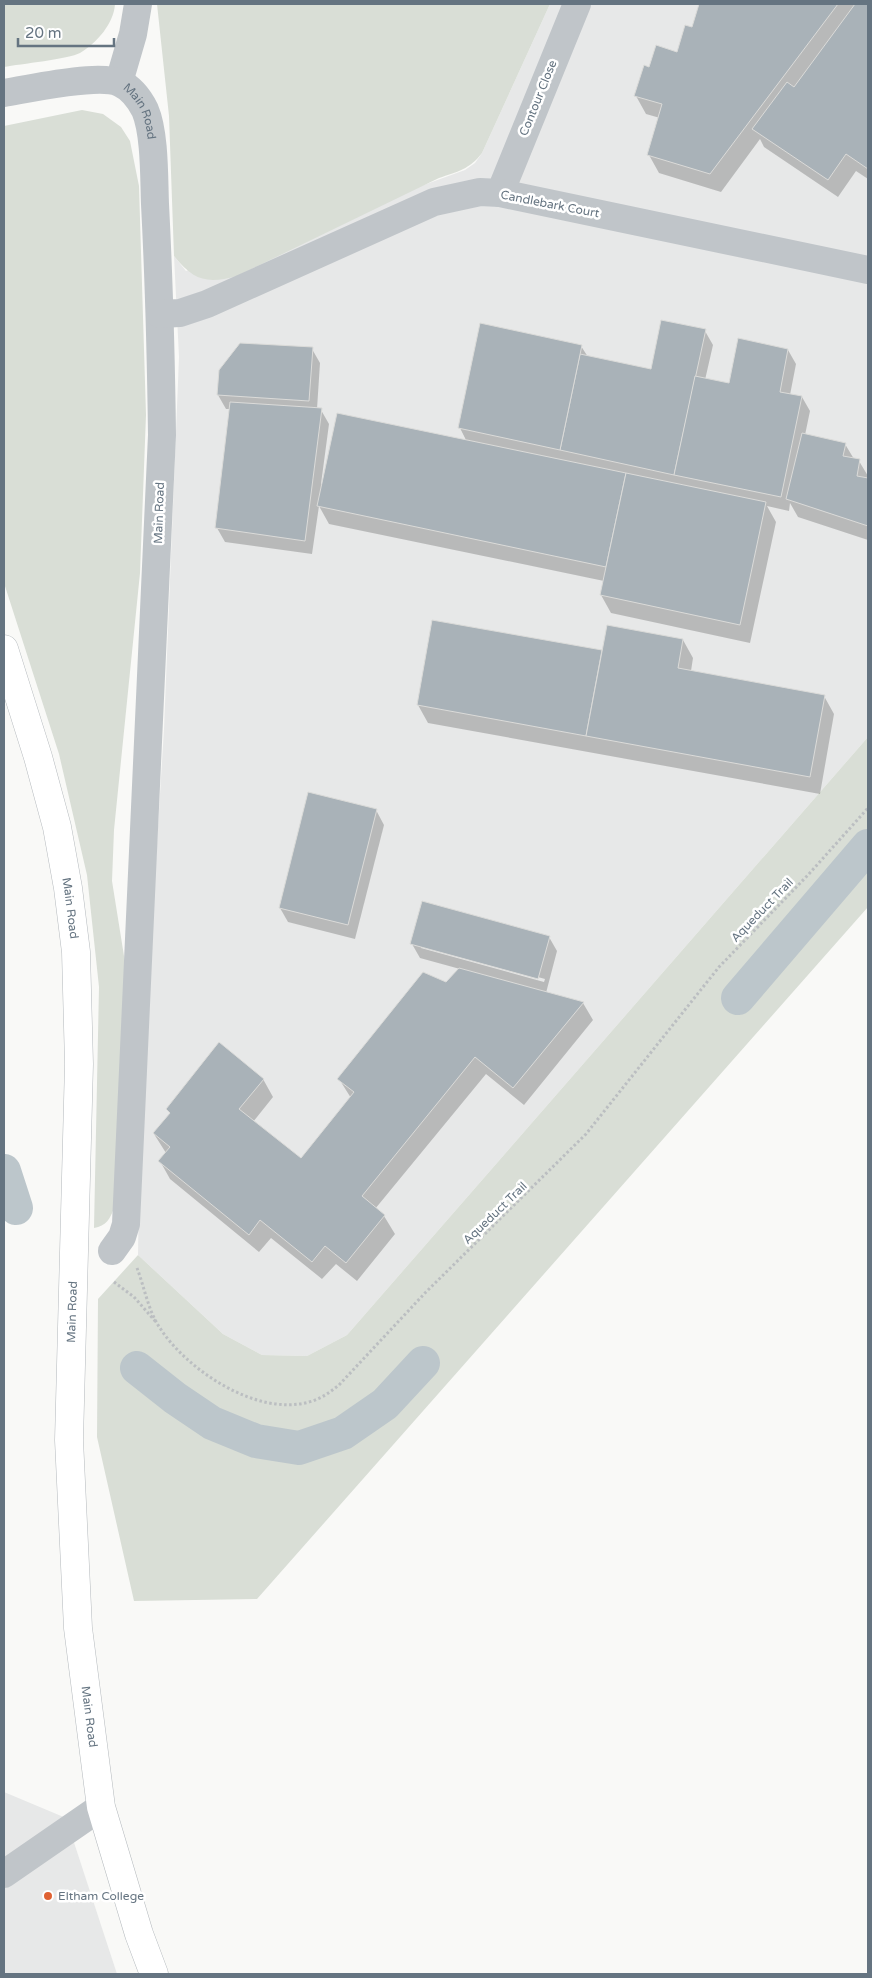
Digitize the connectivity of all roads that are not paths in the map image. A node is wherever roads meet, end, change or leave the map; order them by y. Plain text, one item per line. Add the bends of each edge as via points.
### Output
1 (138, 4) edge
2 (577, 4) edge
3 (119, 82) junction
4 (4, 93) edge
5 (500, 193) junction
6 (868, 270) edge
7 (160, 314) junction
8 (4, 649) edge
9 (112, 1251) dead end
10 (101, 1807) junction
11 (4, 1874) edge
12 (154, 1974) edge

1 - 3 street, Main Road
2 - 5 street, Contour Close
3 - 4 street, Main Road via 74,82
3 - 7 street, Main Road via 135,95 146,111 154,165
5 - 6 street, Candlebark Court
5 - 7 street, Candlebark Court via 480,192 434,202 208,304 180,313
7 - 9 street, Main Road via 162,435 126,1224
8 - 10 main road, Main Road via 57,827 76,952 79,1064 69,1440 78,1628
10 - 11 street
10 - 12 main road, Main Road

